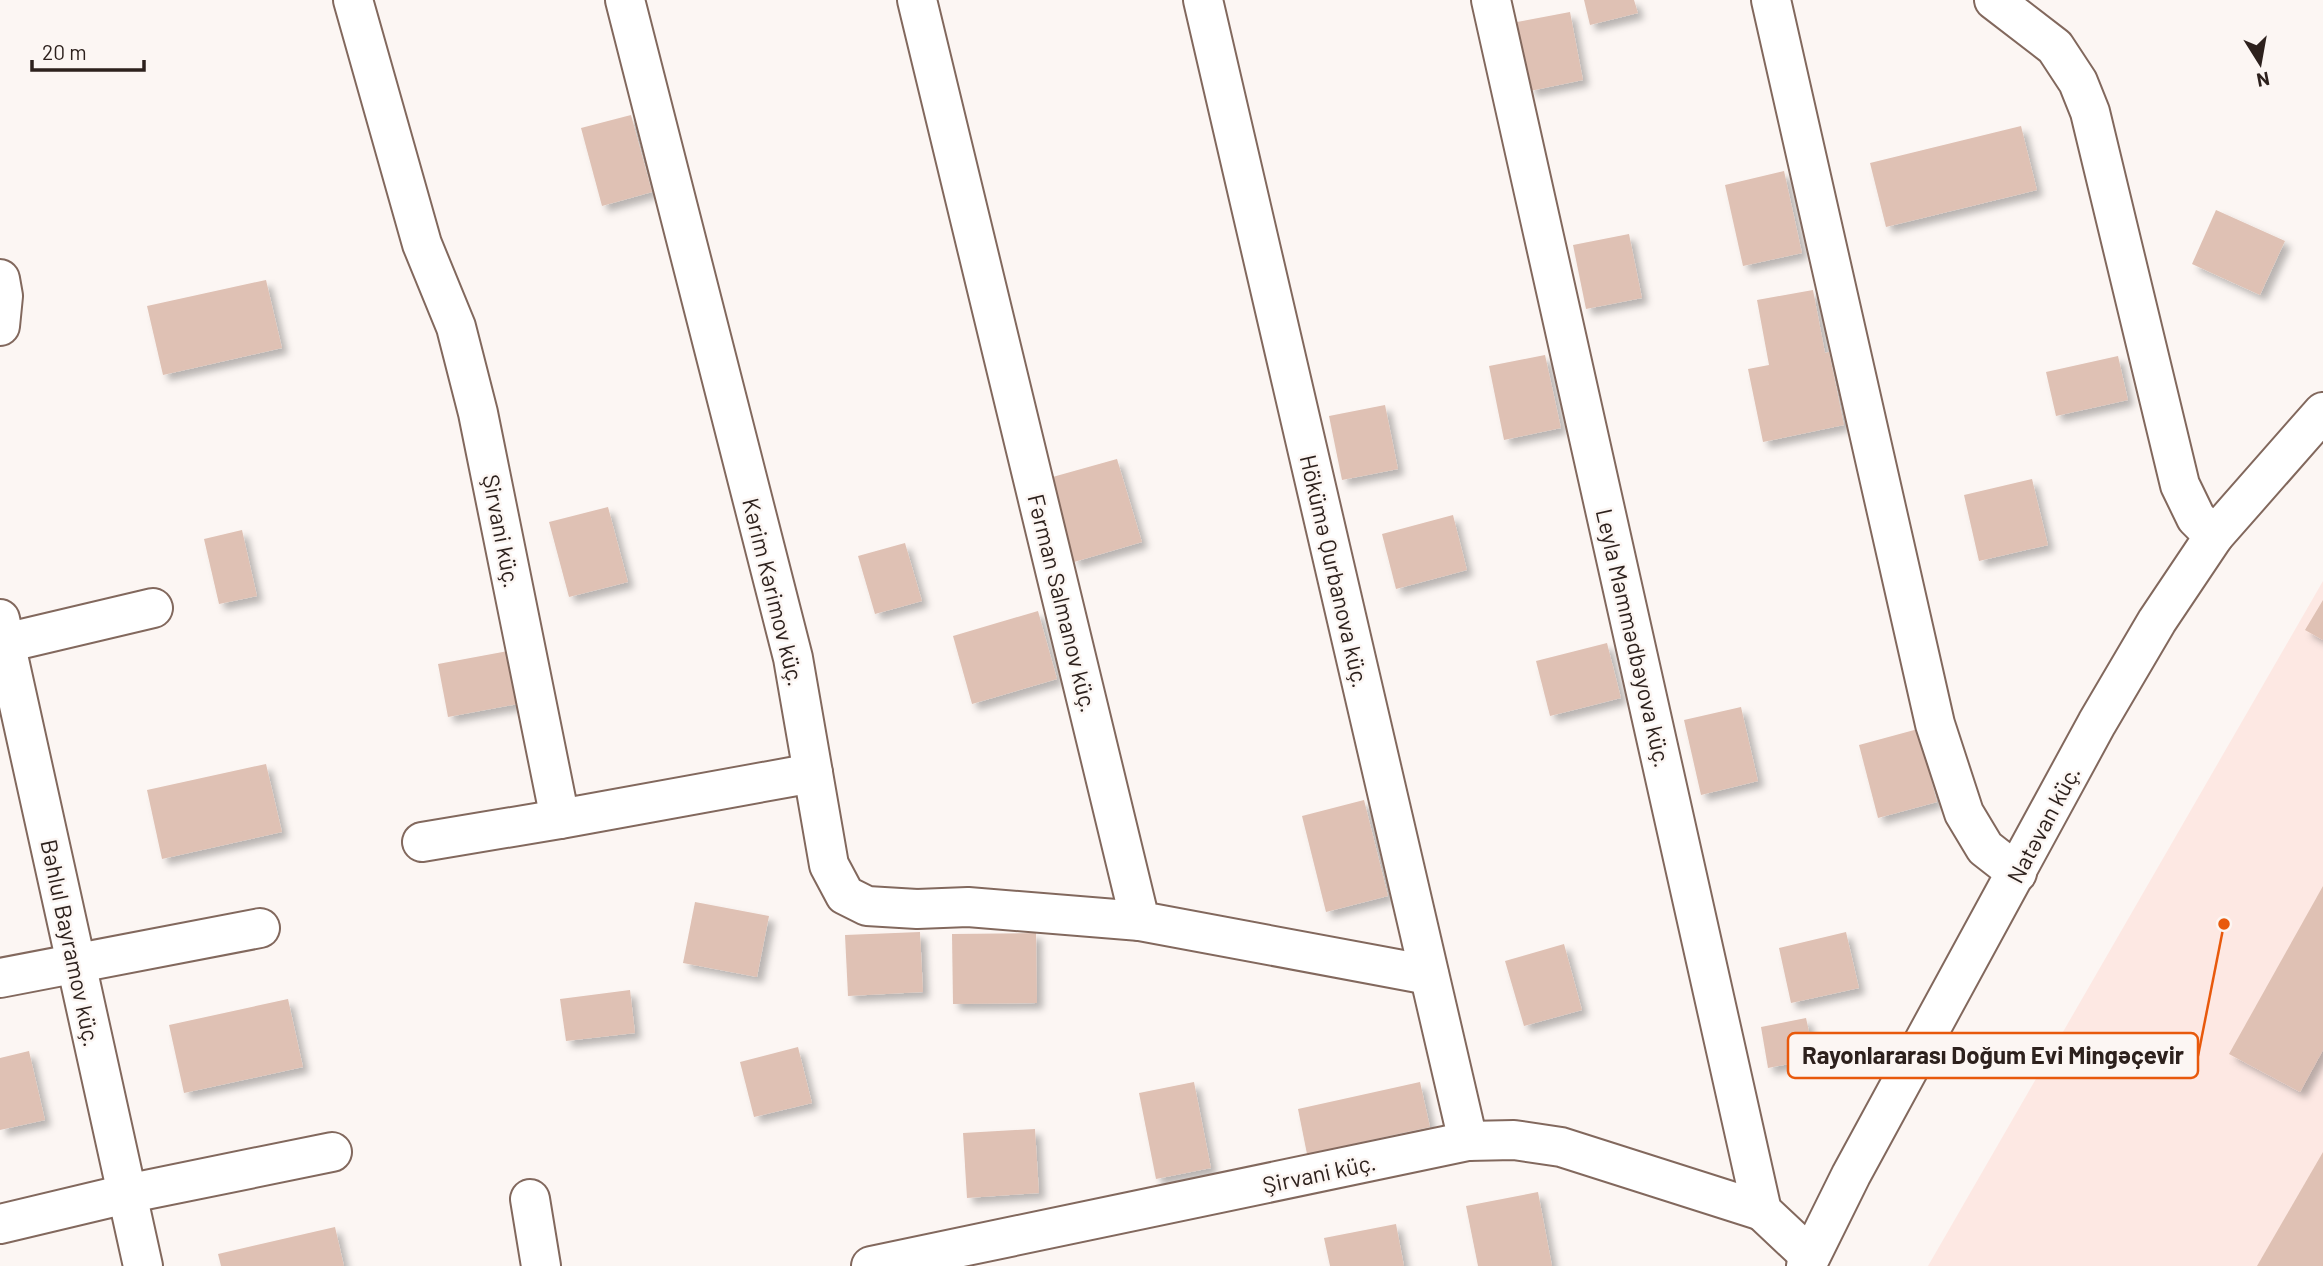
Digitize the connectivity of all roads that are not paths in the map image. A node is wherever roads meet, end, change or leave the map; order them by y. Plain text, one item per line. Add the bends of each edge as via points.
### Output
1 (353, 0) edge
2 (625, 0) edge
3 (917, 0) edge
4 (1203, 0) edge
5 (1491, 0) edge
6 (1771, 0) edge
7 (1994, 0) edge
8 (0, 279) edge
9 (0, 327) edge
10 (2323, 412) edge
11 (2214, 536) junction
12 (153, 608) dead end
13 (3, 631) edge
14 (11, 725) edge
15 (813, 773) junction
16 (560, 819) junction
17 (422, 842) dead end
18 (2017, 873) junction
19 (1140, 921) junction
20 (260, 928) dead end
21 (75, 964) junction
22 (1429, 975) junction
23 (0, 978) edge
24 (1468, 1141) junction
25 (332, 1152) dead end
26 (126, 1194) junction
27 (530, 1199) dead end
28 (1762, 1211) junction
29 (0, 1224) edge
30 (1808, 1261) edge
31 (143, 1266) edge
32 (541, 1266) edge
33 (871, 1266) edge

1 - 16 street, Şirvani küç. via 415,222 459,339 478,413
2 - 15 street, Kərim Kərimov küç. via 793,659
3 - 19 street, Fərman Salmanov küç.
4 - 22 street, Hökümə Qurbanova küç.
5 - 28 street, Leyla Məmmədbəyova küç.
6 - 18 street via 1935,724 1964,813 1985,848
7 - 11 street via 2055,47 2078,82 2090,112 2180,485 2196,518
8 - 9 street
10 - 11 street, Natəvan küç.
11 - 18 street, Natəvan küç. via 2097,723
12 - 13 street
13 - 14 street, Bəhlul Bayramov küç.
14 - 21 street, Bəhlul Bayramov küç.
15 - 16 street
15 - 19 street, Kərim Kərimov küç. via 829,865 845,895 867,906 968,907
16 - 17 street
18 - 30 street, Natəvan küç.
19 - 22 street
20 - 21 street
21 - 23 street
21 - 26 street, Bəhlul Bayramov küç.
22 - 24 street, Hökümə Qurbanova küç.
24 - 28 street, Şirvani küç. via 1514,1140 1561,1147
24 - 33 street, Şirvani küç.
25 - 26 street
26 - 29 street
26 - 31 street, Bəhlul Bayramov küç.
27 - 32 street
28 - 30 street

